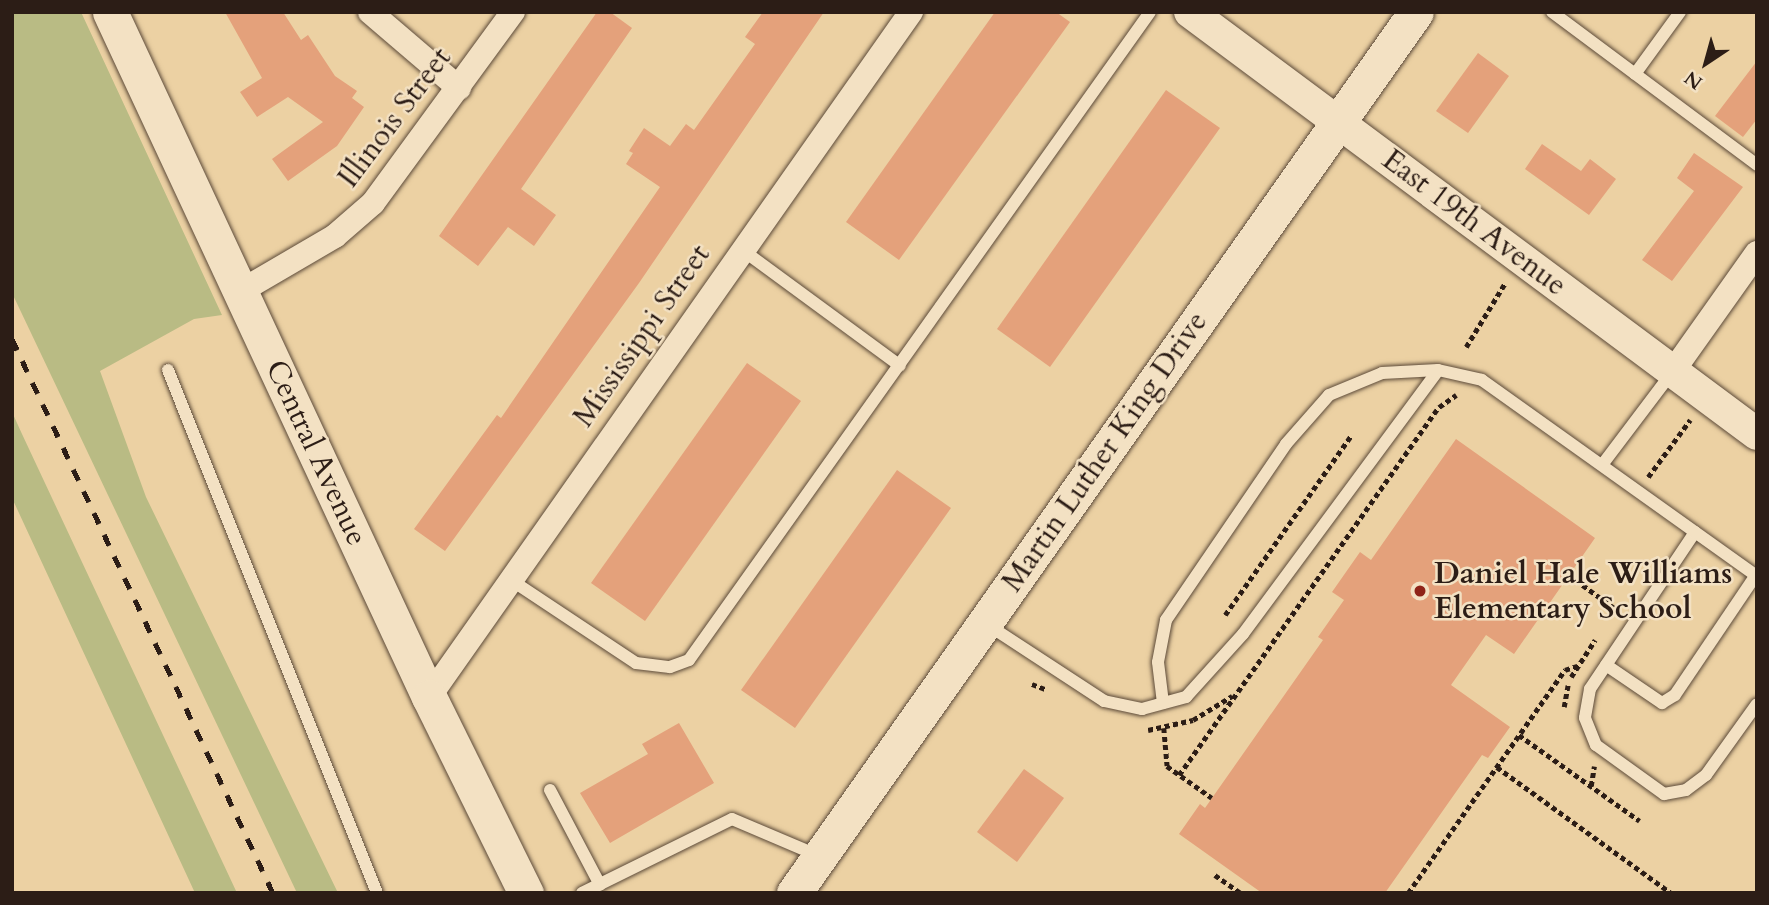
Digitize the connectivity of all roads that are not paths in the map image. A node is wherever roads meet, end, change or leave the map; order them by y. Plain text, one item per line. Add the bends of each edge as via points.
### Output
1 (110, 12) edge
2 (370, 12) edge
3 (513, 12) edge
4 (911, 12) edge
5 (1150, 12) edge
6 (1190, 12) edge
7 (1416, 12) edge
8 (1552, 12) edge
9 (1680, 12) edge
10 (1635, 74) junction
11 (459, 88) junction
12 (1338, 122) junction
13 (1757, 165) edge
14 (741, 250) junction
15 (1757, 253) edge
16 (241, 291) junction
17 (900, 366) junction
18 (167, 370) dead end
19 (1438, 370) junction
20 (1673, 371) junction
21 (1757, 433) edge
22 (1602, 465) junction
23 (1695, 532) junction
24 (1756, 575) edge
25 (511, 580) junction
26 (985, 622) junction
27 (1606, 665) junction
28 (429, 697) junction
29 (1163, 704) junction
30 (1757, 704) edge
31 (550, 790) dead end
32 (820, 856) junction
33 (600, 885) junction
34 (377, 893) edge
35 (526, 893) edge
36 (582, 893) edge
37 (794, 893) edge

1 - 16 main road, Central Avenue
2 - 11 street
3 - 11 street, Illinois Street
4 - 14 street, Mississippi Street
5 - 17 lane
6 - 12 street, East 19th Avenue
7 - 12 main road, Martin Luther King Drive
8 - 10 lane
9 - 10 lane
10 - 13 lane
11 - 16 street, Illinois Street via 398,174 359,217
12 - 20 street, East 19th Avenue
12 - 26 main road, Martin Luther King Drive
14 - 17 lane
14 - 25 street, Mississippi Street
15 - 20 street
16 - 28 main road, Central Avenue
17 - 25 lane via 689,660 670,667 636,663
18 - 34 lane
19 - 22 lane via 1482,380
19 - 29 lane via 1208,679 1186,697
19 - 29 lane via 1382,373 1329,395 1286,444 1166,620 1158,662
20 - 21 street, East 19th Avenue
20 - 22 lane
22 - 23 lane
23 - 24 lane
23 - 27 lane
24 - 27 lane via 1675,695 1661,703
25 - 28 street, Mississippi Street
26 - 29 lane via 1104,701 1142,709
26 - 32 main road, Martin Luther King Drive
27 - 30 lane via 1590,689 1585,718 1596,745 1664,794 1686,790 1706,775
28 - 35 main road, Central Avenue
31 - 33 lane
32 - 33 lane via 732,819
32 - 37 main road, Martin Luther King Drive
33 - 36 lane

